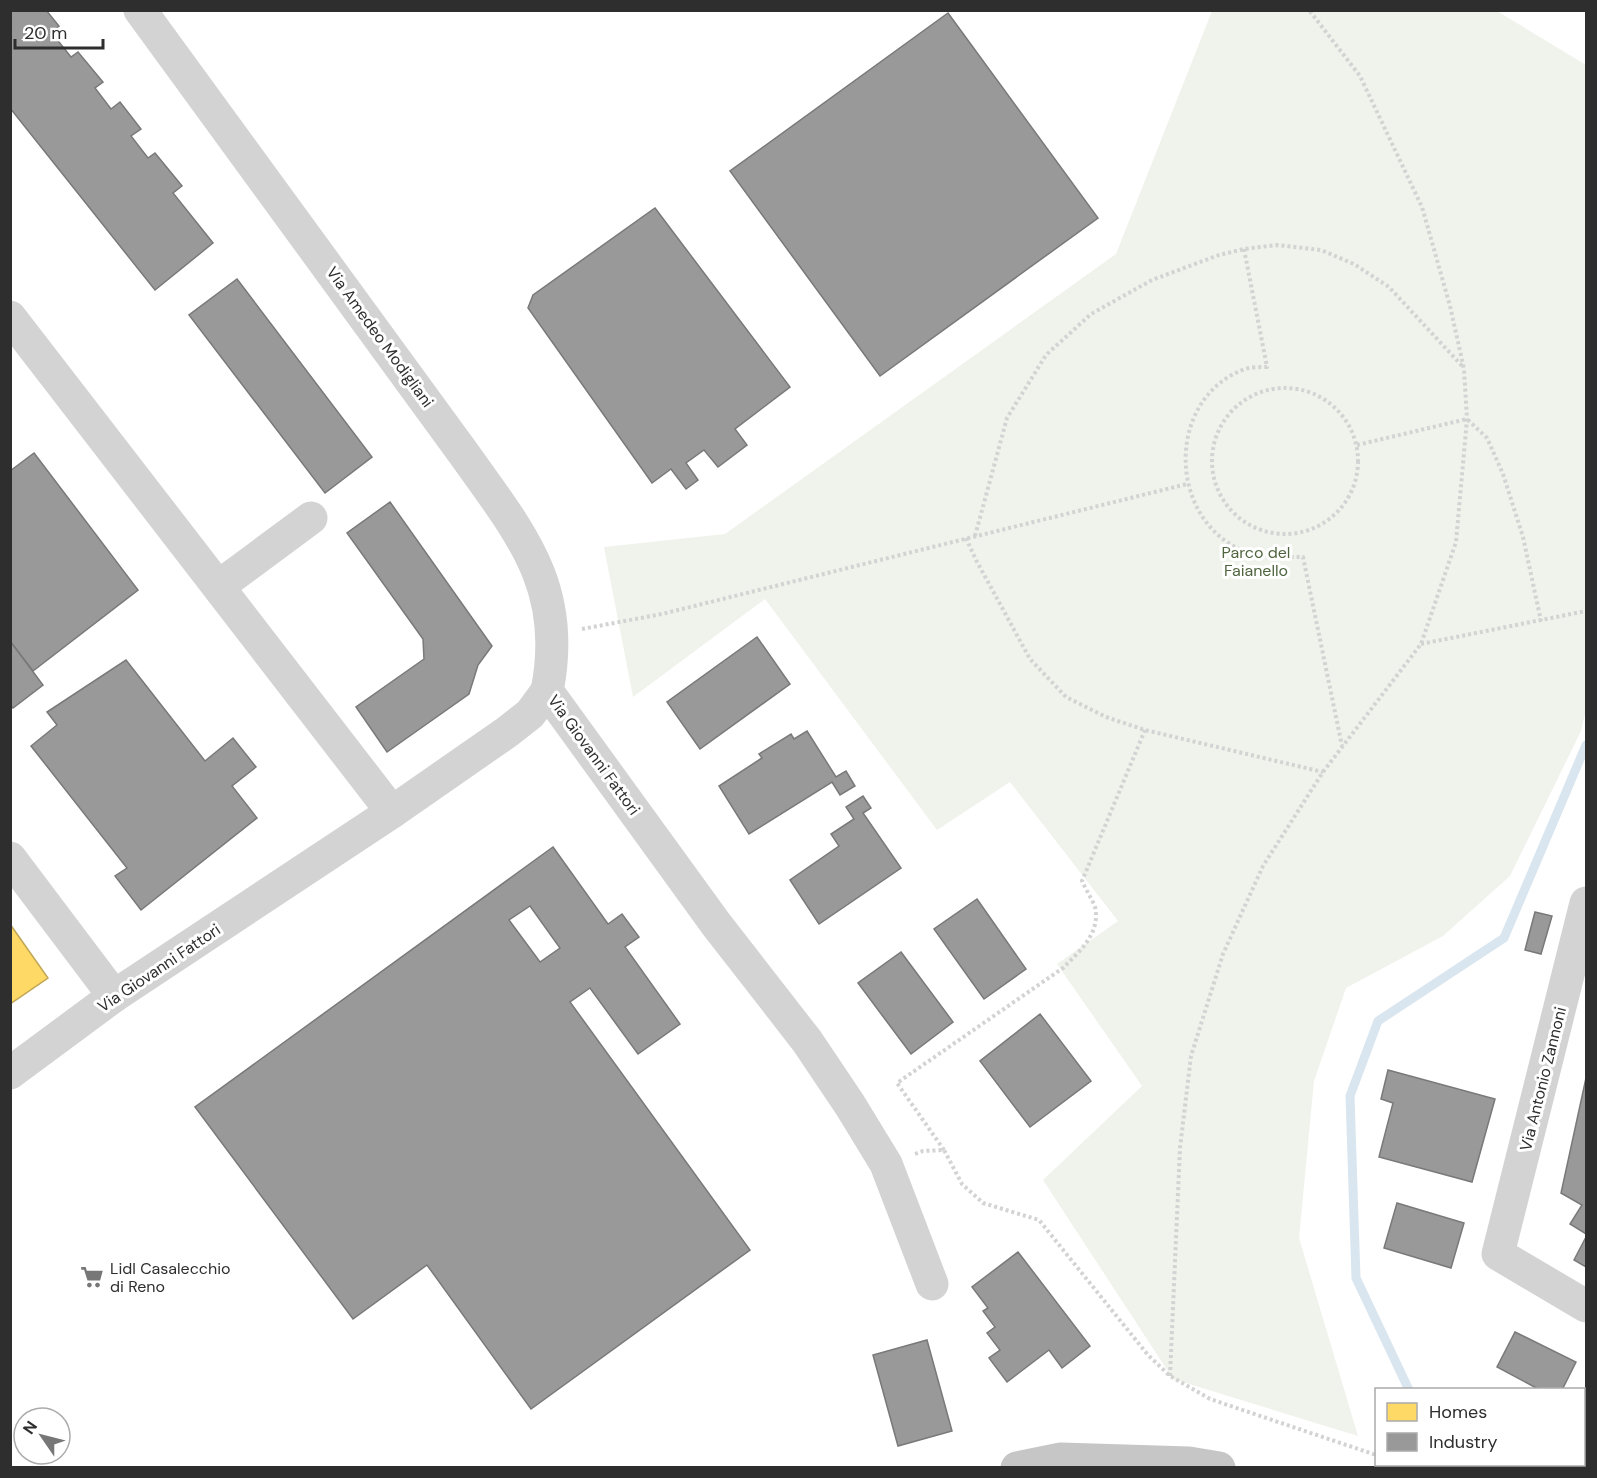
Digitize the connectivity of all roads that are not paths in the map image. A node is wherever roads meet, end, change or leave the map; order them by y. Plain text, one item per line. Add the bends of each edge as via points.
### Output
1 (140, 10) edge
2 (10, 317) edge
3 (311, 518) dead end
4 (219, 586) junction
5 (547, 691) junction
6 (392, 812) junction
7 (10, 858) edge
8 (1587, 903) edge
9 (114, 996) junction
10 (1575, 1007) edge
11 (10, 1073) edge
12 (933, 1284) dead end
13 (1587, 1306) edge
14 (1017, 1467) edge
15 (1219, 1467) edge

1 - 5 street, Via Amedeo Modigliani via 516,527 542,579 552,635 553,662
2 - 4 street
3 - 4 street
4 - 6 street
5 - 6 street, Via Giovanni Fattori via 531,714
5 - 12 street, Via Giovanni Fattori via 716,924 807,1041 850,1105 885,1164
6 - 9 street, Via Giovanni Fattori
7 - 9 street
8 - 10 street, Via Antonio Zannoni
9 - 11 street, Via Giovanni Fattori
10 - 13 street, Via Antonio Zannoni via 1498,1254
14 - 15 main road via 1061,1459

